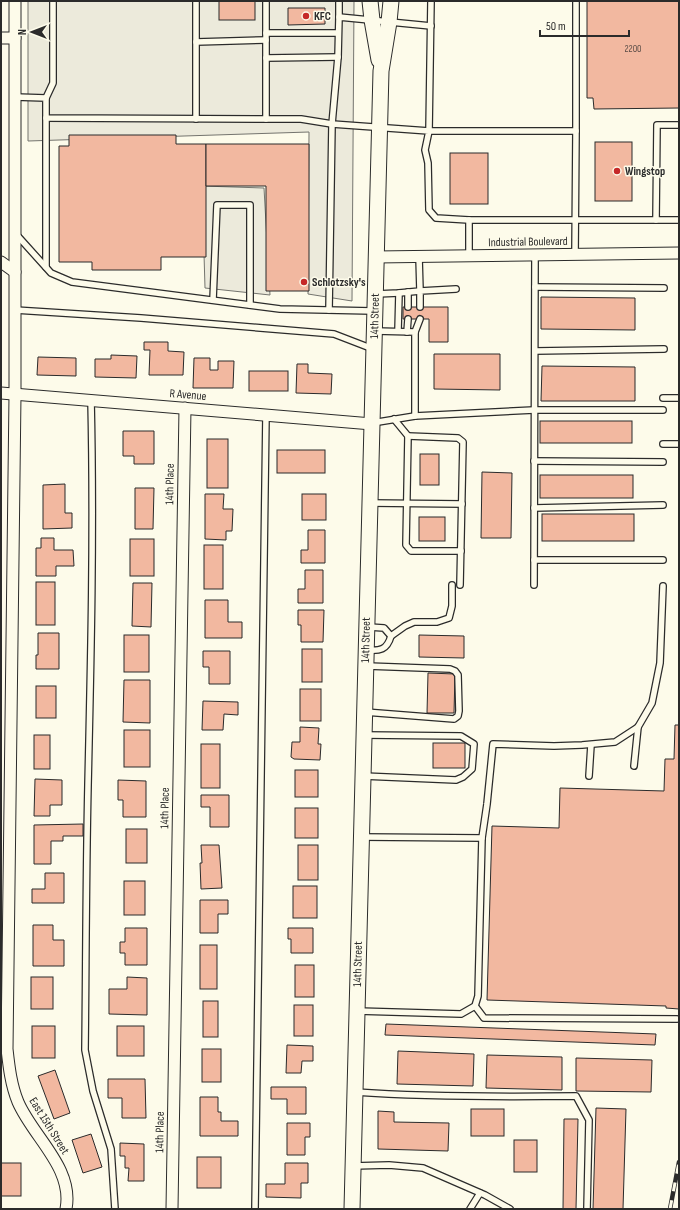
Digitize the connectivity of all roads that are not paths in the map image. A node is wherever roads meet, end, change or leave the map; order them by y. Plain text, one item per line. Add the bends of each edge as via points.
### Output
1 (15, 1) edge
2 (53, 1) edge
3 (196, 1) edge
4 (266, 1) edge
5 (339, 1) edge
6 (370, 1) edge
7 (391, 1) edge
8 (431, 1) edge
9 (576, 1) edge
10 (339, 17) junction
11 (372, 20) junction
12 (389, 22) junction
13 (431, 26) junction
14 (266, 33) junction
15 (338, 33) junction
16 (1, 38) edge
17 (15, 38) junction
18 (266, 40) junction
19 (196, 42) junction
20 (338, 57) junction
21 (266, 58) junction
22 (381, 71) junction
23 (15, 97) junction
24 (46, 98) junction
25 (46, 118) junction
26 (196, 118) junction
27 (266, 119) junction
28 (332, 124) junction
29 (679, 125) edge
30 (380, 127) junction
31 (429, 131) junction
32 (576, 131) junction
33 (576, 219) junction
34 (469, 220) junction
35 (656, 220) junction
36 (679, 220) edge
37 (15, 233) junction
38 (679, 253) edge
39 (575, 254) junction
40 (534, 255) junction
41 (469, 256) junction
42 (376, 257) junction
43 (419, 257) junction
44 (1, 262) edge
45 (46, 267) junction
46 (15, 272) junction
47 (534, 287) junction
48 (664, 288) dead end
49 (456, 290) dead end
50 (420, 291) junction
51 (408, 292) junction
52 (399, 293) junction
53 (375, 294) junction
54 (213, 300) junction
55 (250, 305) junction
56 (408, 306) dead end
57 (420, 306) dead end
58 (15, 310) junction
59 (329, 310) junction
60 (375, 311) junction
61 (408, 319) dead end
62 (420, 319) dead end
63 (374, 331) junction
64 (398, 331) junction
65 (407, 332) junction
66 (415, 332) junction
67 (374, 349) junction
68 (664, 349) dead end
69 (534, 351) junction
70 (1, 393) edge
71 (16, 395) junction
72 (663, 398) dead end
73 (679, 398) edge
74 (91, 400) junction
75 (185, 408) junction
76 (534, 410) junction
77 (663, 410) dead end
78 (266, 415) junction
79 (415, 416) junction
80 (394, 419) junction
81 (372, 424) junction
82 (408, 436) junction
83 (663, 444) dead end
84 (679, 444) edge
85 (534, 461) junction
86 (663, 462) dead end
87 (370, 503) junction
88 (407, 504) junction
89 (462, 504) junction
90 (663, 505) dead end
91 (534, 508) junction
92 (461, 551) junction
93 (534, 560) junction
94 (663, 560) dead end
95 (452, 585) dead end
96 (460, 585) dead end
97 (534, 585) dead end
98 (663, 586) dead end
99 (367, 626) junction
100 (390, 636) junction
101 (366, 650) junction
102 (366, 666) junction
103 (365, 712) junction
104 (638, 727) junction
105 (364, 735) junction
106 (591, 745) junction
107 (634, 766) dead end
108 (363, 776) junction
109 (589, 776) dead end
110 (361, 836) junction
111 (482, 838) junction
112 (475, 1006) junction
113 (357, 1011) junction
114 (677, 1019) dead end
115 (355, 1092) junction
116 (353, 1166) junction
117 (480, 1193) junction
118 (66, 1209) edge
119 (115, 1209) edge
120 (172, 1209) edge
121 (255, 1209) edge
122 (352, 1209) edge
123 (470, 1209) edge
124 (510, 1209) edge
125 (587, 1209) edge

1 - 17 street, East 15th Street
2 - 24 lane via 53,83
3 - 19 lane
4 - 14 lane
5 - 10 lane
6 - 11 main road, 14th Street
7 - 12 main road, 14th Street
8 - 13 lane
9 - 32 lane
10 - 11 lane
10 - 15 lane
11 - 12 lane
11 - 22 main road, 14th Street
12 - 13 lane
12 - 22 main road, 14th Street
13 - 31 lane
14 - 15 lane
14 - 18 lane
15 - 20 lane
16 - 17 street
17 - 23 street, East 15th Street
18 - 19 lane
18 - 21 lane
19 - 26 lane
20 - 21 lane
20 - 28 lane
21 - 27 lane
22 - 30 main road, 14th Street
23 - 24 lane
23 - 37 street, East 15th Street
24 - 25 lane
25 - 26 lane
25 - 45 lane
26 - 27 lane
27 - 28 lane via 301,119
28 - 30 lane
28 - 59 lane
29 - 35 lane via 657,126
30 - 31 lane
30 - 42 main road, 14th Street
31 - 32 lane
31 - 34 lane via 425,150 428,163 429,210 436,218
32 - 33 lane
33 - 34 lane
33 - 35 lane
33 - 39 lane
34 - 41 lane
35 - 36 lane
37 - 45 lane
37 - 46 street, East 15th Street
38 - 39 street, Industrial Boulevard
39 - 40 street, Industrial Boulevard
40 - 41 street, Industrial Boulevard
40 - 47 lane
41 - 43 street, Industrial Boulevard
42 - 43 street, Industrial Boulevard
42 - 53 main road, 14th Street
43 - 50 lane
44 - 46 street
45 - 54 lane via 51,273 72,282
46 - 58 street, East 15th Street
47 - 48 lane
47 - 69 lane
49 - 50 lane
50 - 51 lane
50 - 57 lane
51 - 52 lane
51 - 56 lane
52 - 53 lane
52 - 64 lane
53 - 60 main road, 14th Street
54 - 55 lane
54 - 55 lane via 217,205 250,205
55 - 59 lane via 280,309
58 - 67 lane via 334,334
58 - 71 street, East 15th Street
59 - 60 lane
60 - 63 main road, 14th Street
61 - 65 lane
62 - 66 lane
63 - 64 lane
63 - 67 main road, 14th Street
64 - 65 lane
65 - 66 lane
66 - 79 lane
67 - 81 main road, 14th Street
68 - 69 lane
69 - 76 lane
70 - 71 street, R Avenue
71 - 74 street, R Avenue
71 - 118 street, East 15th Street via 7,1049 10,1076 18,1102 59,1167 65,1184
72 - 73 lane
74 - 75 street, R Avenue
74 - 119 lane via 93,508 85,1050 93,1091 111,1149
75 - 78 street, R Avenue
75 - 120 street, 14th Place
76 - 77 lane
76 - 79 lane
76 - 85 lane
78 - 81 street, R Avenue
78 - 121 lane
79 - 80 lane
80 - 81 lane
80 - 82 lane
81 - 87 main road, 14th Street
82 - 88 lane
82 - 89 lane via 458,438 463,442
83 - 84 lane
85 - 86 lane
85 - 91 lane
87 - 88 lane
87 - 99 main road, 14th Street
88 - 89 lane
88 - 92 lane via 406,545 411,551
89 - 92 lane
90 - 91 lane
91 - 93 lane
92 - 96 lane
93 - 94 lane
93 - 97 lane
95 - 100 lane via 449,618 437,622 414,622
98 - 104 lane via 660,663 652,703
99 - 100 lane via 384,628
99 - 101 main road, 14th Street
100 - 101 lane via 389,643 378,651
101 - 102 main road, 14th Street
102 - 103 main road, 14th Street
102 - 103 lane via 455,671 458,675 459,711 458,716 454,718
103 - 105 main road, 14th Street
104 - 106 lane via 616,742
104 - 107 lane
105 - 108 main road, 14th Street
105 - 108 lane via 461,736 474,744 472,769 456,780
106 - 109 lane
106 - 111 lane via 493,744
108 - 110 main road, 14th Street
110 - 111 lane
110 - 113 main road, 14th Street
111 - 112 lane via 478,996
112 - 113 lane via 461,1014
112 - 114 lane via 484,1018
113 - 115 main road, 14th Street
115 - 116 main road, 14th Street
115 - 125 lane via 464,1097 576,1096 589,1120
116 - 117 lane via 389,1165 422,1168
116 - 122 main road, 14th Street
117 - 123 lane
117 - 124 lane

